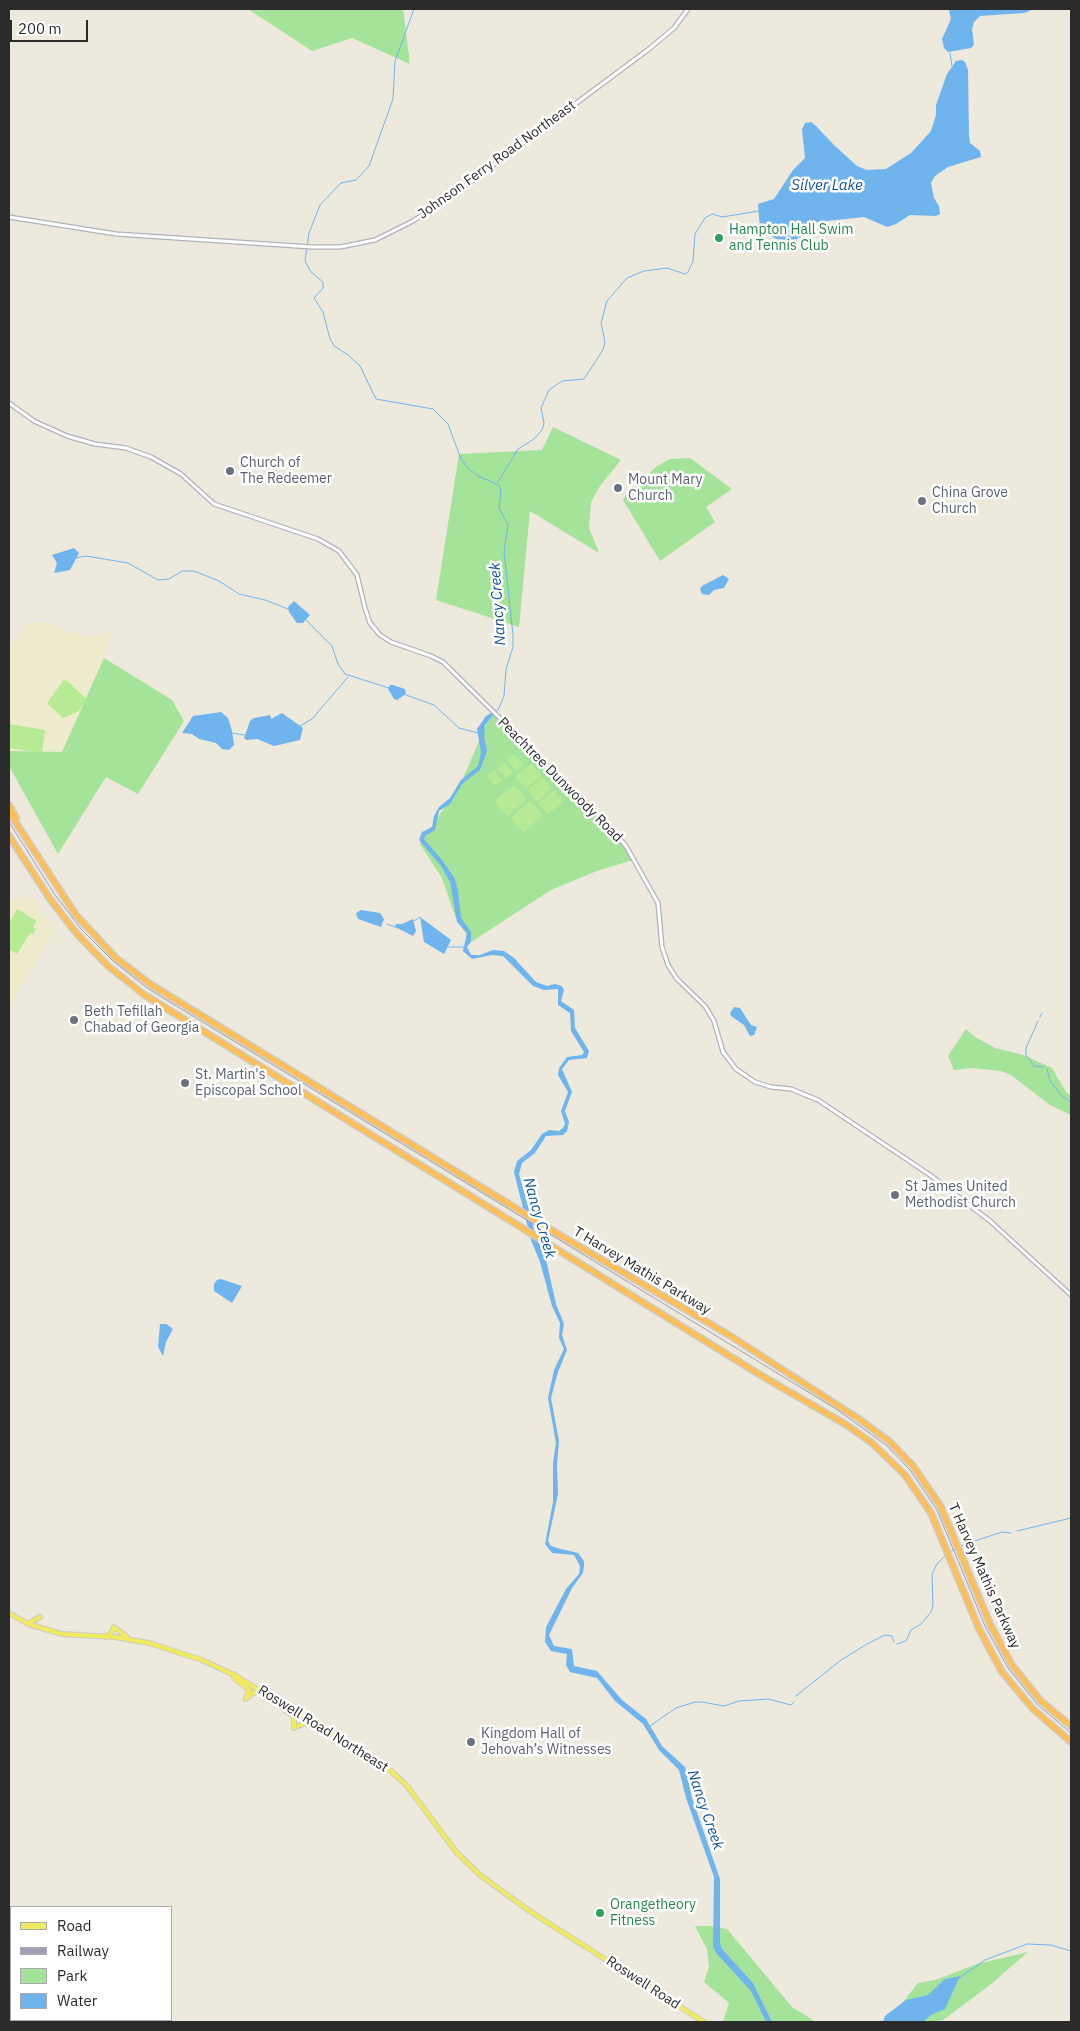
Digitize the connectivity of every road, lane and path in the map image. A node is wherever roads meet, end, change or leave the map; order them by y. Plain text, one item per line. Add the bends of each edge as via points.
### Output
1 (688, 9) edge
2 (9, 217) edge
3 (9, 403) edge
4 (9, 805) edge
5 (9, 812) edge
6 (9, 836) edge
7 (44, 868) junction
8 (1071, 1295) edge
9 (9, 1613) edge
10 (40, 1617) dead end
11 (28, 1624) junction
12 (106, 1637) junction
13 (129, 1639) junction
14 (234, 1674) junction
15 (263, 1692) junction
16 (280, 1703) junction
17 (316, 1724) junction
18 (1071, 1726) edge
19 (1071, 1742) edge
20 (582, 1944) joint
21 (704, 2022) edge

1 - 2 main road, Johnson Ferry Road Northeast via 674,28 649,49 429,211 375,240 340,247 312,247 116,234
3 - 8 main road, Peachtree Dunwoody Road via 34,421 67,436 126,448 157,460 181,474 208,501 222,508 331,546 353,567 367,614 380,635 443,662 626,846 658,903 662,946 668,965 677,979 705,1006 714,1021 722,1052 736,1069 755,1082 791,1089 818,1100 928,1174 990,1221
4 - 7 highway
5 - 7 highway, T Harvey Mathis Parkway
6 - 19 highway, T Harvey Mathis Parkway via 68,923 132,986 863,1436 905,1475 937,1525 990,1651 1009,1682 1033,1709
7 - 18 highway, T Harvey Mathis Parkway via 86,927 138,976 729,1336 870,1426 914,1467 946,1517 995,1635 1012,1666 1041,1701
9 - 11 main road, Roswell Road Northeast
10 - 11 main road
11 - 12 main road, Roswell Road Northeast via 62,1634
12 - 13 main road, Roswell Road Northeast
12 - 13 main road via 114,1627
13 - 14 main road, Roswell Road Northeast via 202,1660
14 - 15 main road, Roswell Road Northeast
14 - 15 main road via 234,1678 249,1690 246,1699 252,1693
15 - 16 main road, Roswell Road Northeast
16 - 17 main road, Roswell Road Northeast
16 - 17 main road via 294,1717 296,1727
17 - 20 main road, Roswell Road Northeast via 397,1776 408,1786 448,1843 472,1868 531,1912
20 - 21 main road, Roswell Road

